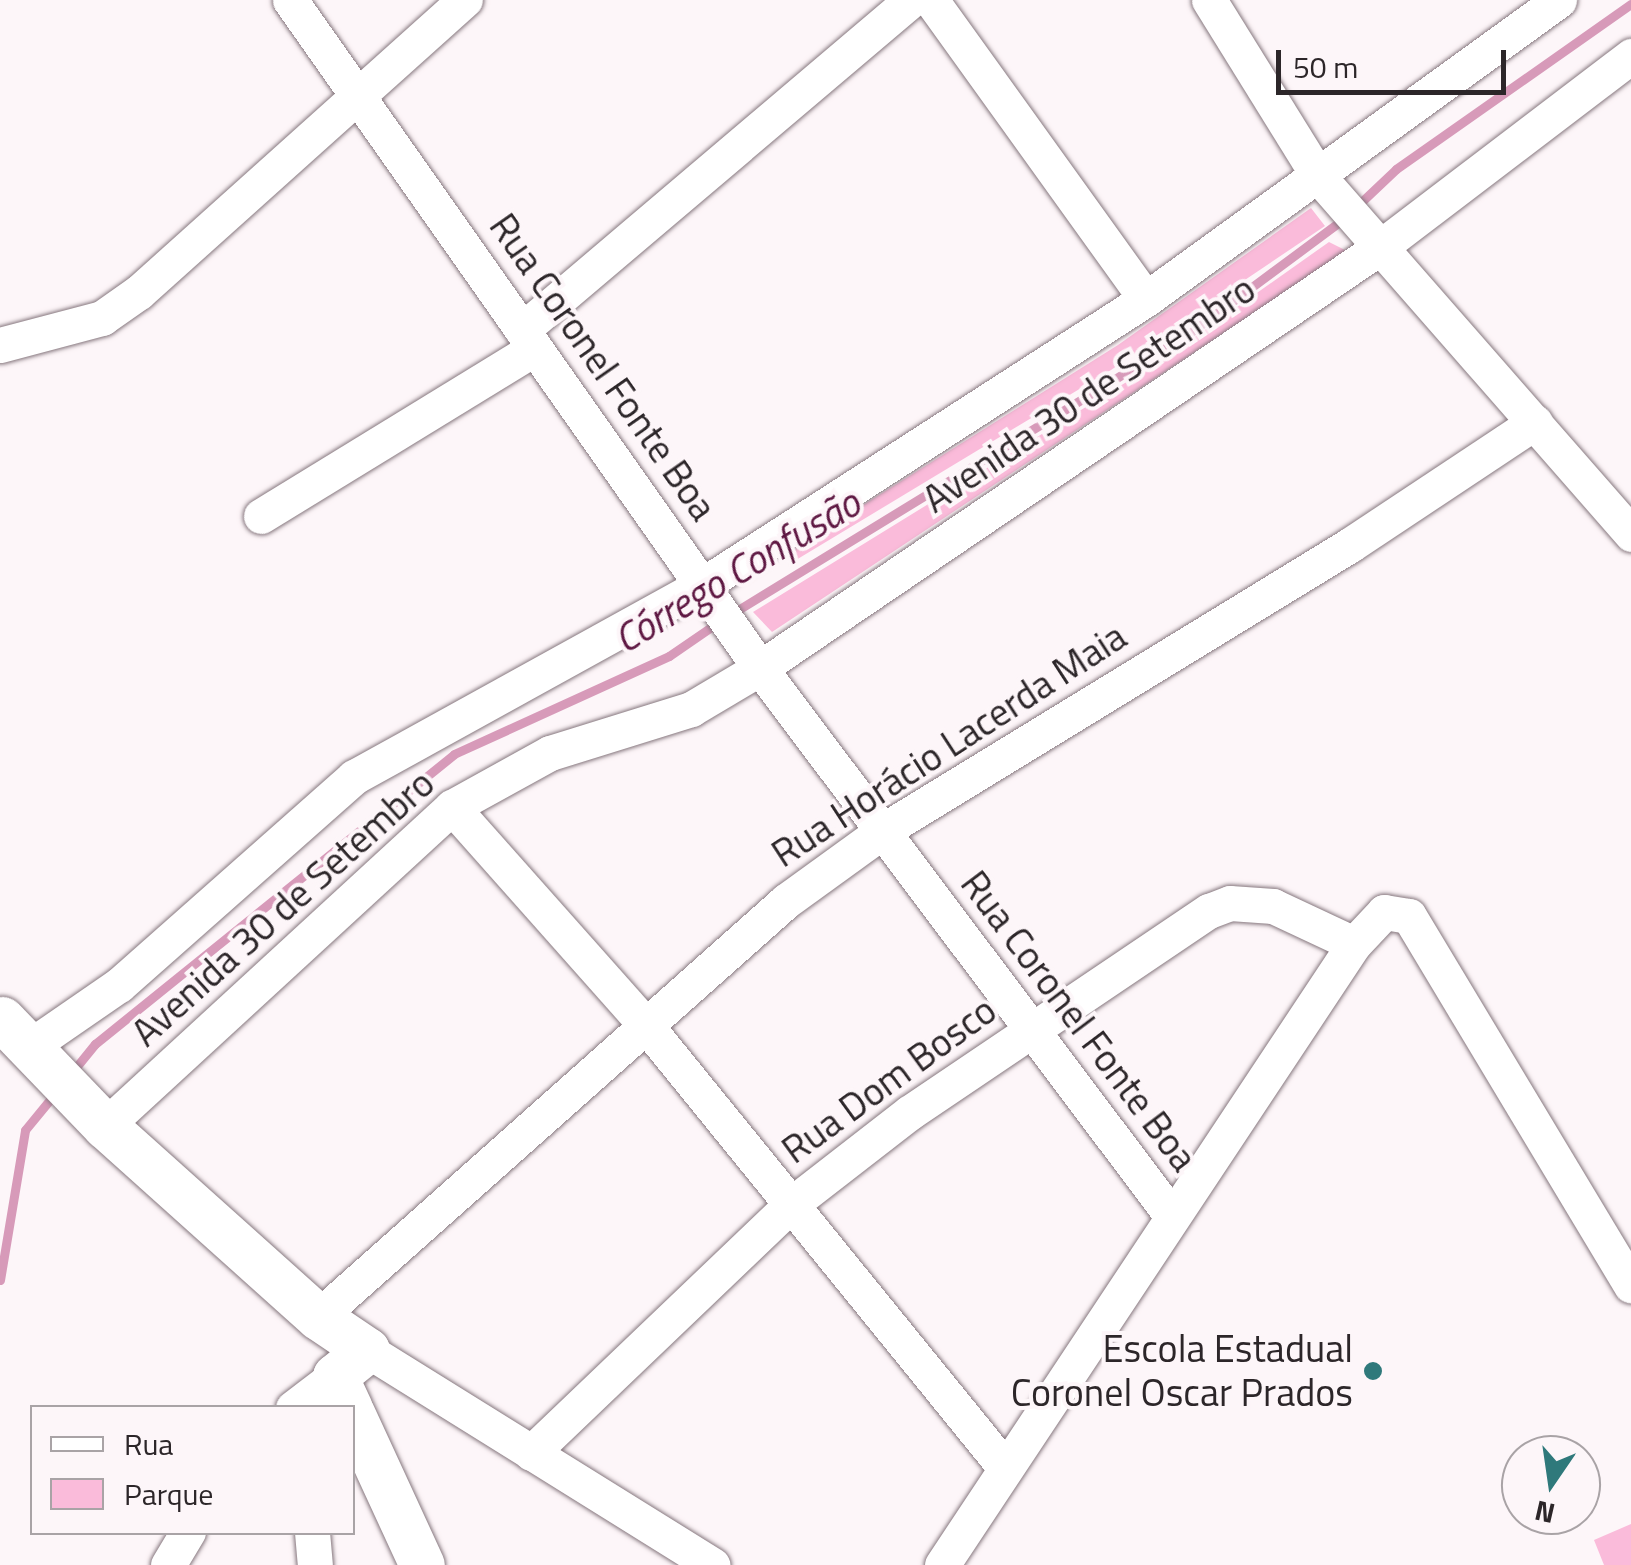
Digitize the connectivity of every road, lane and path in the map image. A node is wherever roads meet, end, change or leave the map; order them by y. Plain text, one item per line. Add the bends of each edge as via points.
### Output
1 (290, 0) edge
2 (465, 0) edge
3 (911, 0) edge
4 (930, 0) edge
5 (1209, 0) edge
6 (1559, 0) edge
7 (1631, 56) edge
8 (359, 94) junction
9 (1324, 183) junction
10 (1376, 243) junction
11 (1146, 299) junction
12 (529, 339) junction
13 (0, 345) edge
14 (1535, 422) junction
15 (261, 516) dead end
16 (1631, 534) edge
17 (712, 595) junction
18 (754, 658) junction
19 (452, 807) junction
20 (884, 830) junction
21 (1354, 944) junction
22 (644, 1023) junction
23 (1032, 1028) junction
24 (15, 1033) edge
25 (96, 1118) junction
26 (794, 1203) junction
27 (1171, 1215) junction
28 (1631, 1285) edge
29 (318, 1317) junction
30 (351, 1387) edge
31 (300, 1405) edge
32 (531, 1453) junction
33 (1002, 1464) junction
34 (186, 1535) edge
35 (312, 1535) edge
36 (168, 1565) edge
37 (315, 1565) edge
38 (422, 1565) edge
39 (713, 1565) edge
40 (942, 1565) edge

1 - 8 street, Rua Coronel Fonte Boa
2 - 8 street
3 - 12 street
4 - 11 street
5 - 9 street
6 - 9 street, Avenida 30 de Setembro
7 - 10 street, Avenida 30 de Setembro
8 - 12 street, Rua Coronel Fonte Boa
8 - 13 street via 102,318
9 - 10 street
9 - 11 street, Avenida 30 de Setembro
10 - 14 street
10 - 18 street, Avenida 30 de Setembro
11 - 17 street, Avenida 30 de Setembro
12 - 15 street
12 - 17 street, Rua Coronel Fonte Boa
14 - 16 street
14 - 20 street, Rua Horácio Lacerda Maia via 1350,545
17 - 18 street, Rua Coronel Fonte Boa
17 - 24 street, Avenida 30 de Setembro via 354,777 119,985
18 - 19 street, Avenida 30 de Setembro via 692,709 550,753
18 - 20 street, Rua Coronel Fonte Boa
19 - 22 street
19 - 25 street, Avenida 30 de Setembro
20 - 22 street, Rua Horácio Lacerda Maia
20 - 23 street, Rua Coronel Fonte Boa
21 - 23 street, Rua Dom Bosco via 1273,906 1230,903
21 - 27 street
21 - 28 street via 1397,909 1410,916
22 - 26 street
22 - 29 street, Rua Horácio Lacerda Maia
23 - 26 street, Rua Dom Bosco
23 - 27 street, Rua Coronel Fonte Boa
24 - 25 street
25 - 29 street
26 - 32 street, Rua Dom Bosco
26 - 33 street
27 - 33 street
29 - 30 street
30 - 31 street
30 - 32 street
30 - 38 street
32 - 39 street
33 - 40 street
34 - 36 street
35 - 37 street

